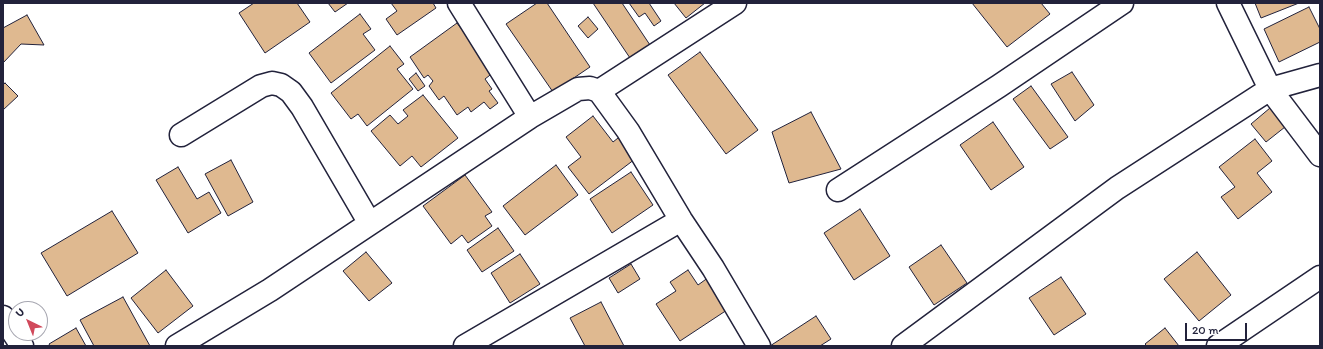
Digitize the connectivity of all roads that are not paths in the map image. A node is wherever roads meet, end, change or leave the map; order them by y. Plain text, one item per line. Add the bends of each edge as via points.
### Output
1 (459, 3) edge
2 (735, 3) edge
3 (1122, 3) edge
4 (1228, 3) edge
5 (1320, 75) edge
6 (1270, 89) junction
7 (599, 91) junction
8 (530, 117) junction
9 (181, 135) dead end
10 (1320, 155) edge
11 (838, 190) dead end
12 (681, 220) junction
13 (369, 222) junction
14 (1320, 277) edge
15 (3, 318) edge
16 (22, 346) edge
17 (177, 346) edge
18 (466, 346) edge
19 (759, 346) edge
20 (903, 346) edge
21 (1218, 346) edge

1 - 8 street
2 - 7 street
3 - 11 street
4 - 6 street
5 - 6 street
6 - 10 street
6 - 20 street via 1117,188
7 - 8 street via 590,88 578,89
7 - 12 street via 628,131
8 - 13 street
9 - 13 street via 261,86 272,83 281,85 291,92 302,107
12 - 18 street
12 - 19 street
13 - 17 street via 270,290
14 - 21 street
15 - 16 street

